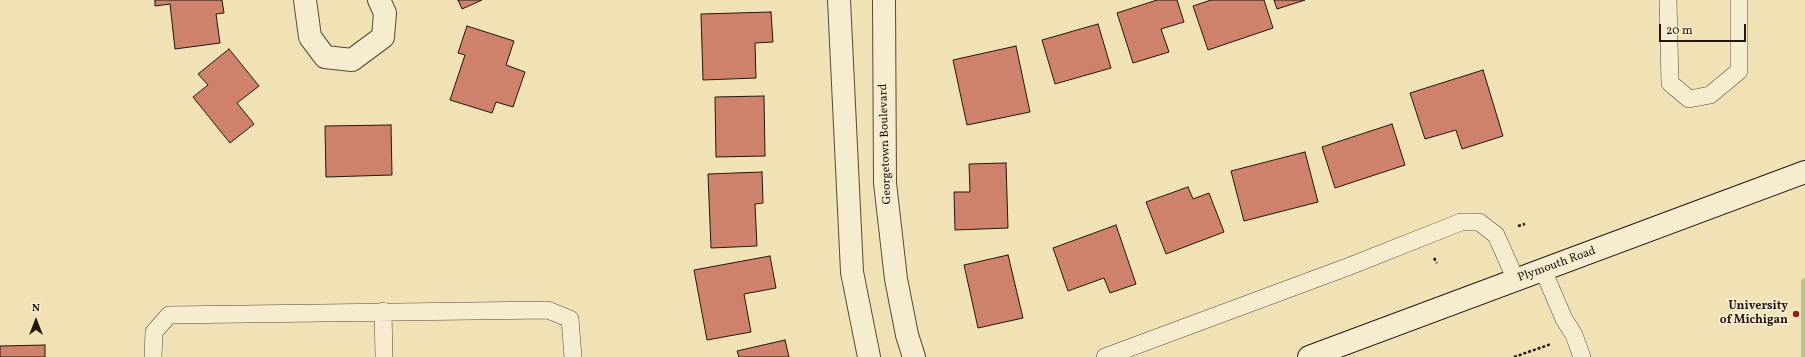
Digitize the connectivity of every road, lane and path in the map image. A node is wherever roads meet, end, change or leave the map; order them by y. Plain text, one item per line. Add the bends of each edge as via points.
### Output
1 (305, 0) edge
2 (379, 0) edge
3 (839, 0) edge
4 (884, 0) edge
5 (1668, 0) edge
6 (1739, 0) edge
7 (1805, 172) edge
8 (1434, 258) dead end
9 (1437, 263) dead end
10 (1543, 270) junction
11 (1516, 280) junction
12 (383, 312) junction
13 (1558, 341) dead end
14 (1314, 356) edge
15 (153, 357) edge
16 (384, 357) edge
17 (573, 357) edge
18 (869, 357) edge
19 (914, 357) edge
20 (1105, 357) edge
21 (1514, 357) edge
22 (1582, 357) edge

1 - 2 street via 310,37 325,57 352,60 383,37 385,13
3 - 18 street via 852,272
4 - 19 street, Georgetown Boulevard via 885,183 896,279 907,336
5 - 6 lane via 1670,83 1689,99 1710,95 1739,71
7 - 10 street, Plymouth Road
8 - 9 path
10 - 11 street, Plymouth Road
10 - 22 lane
11 - 14 street, Plymouth Road
11 - 20 lane via 1496,235 1479,222 1461,222
12 - 15 lane via 169,315 154,332
12 - 16 lane
12 - 17 lane via 548,310 570,319
13 - 21 path

